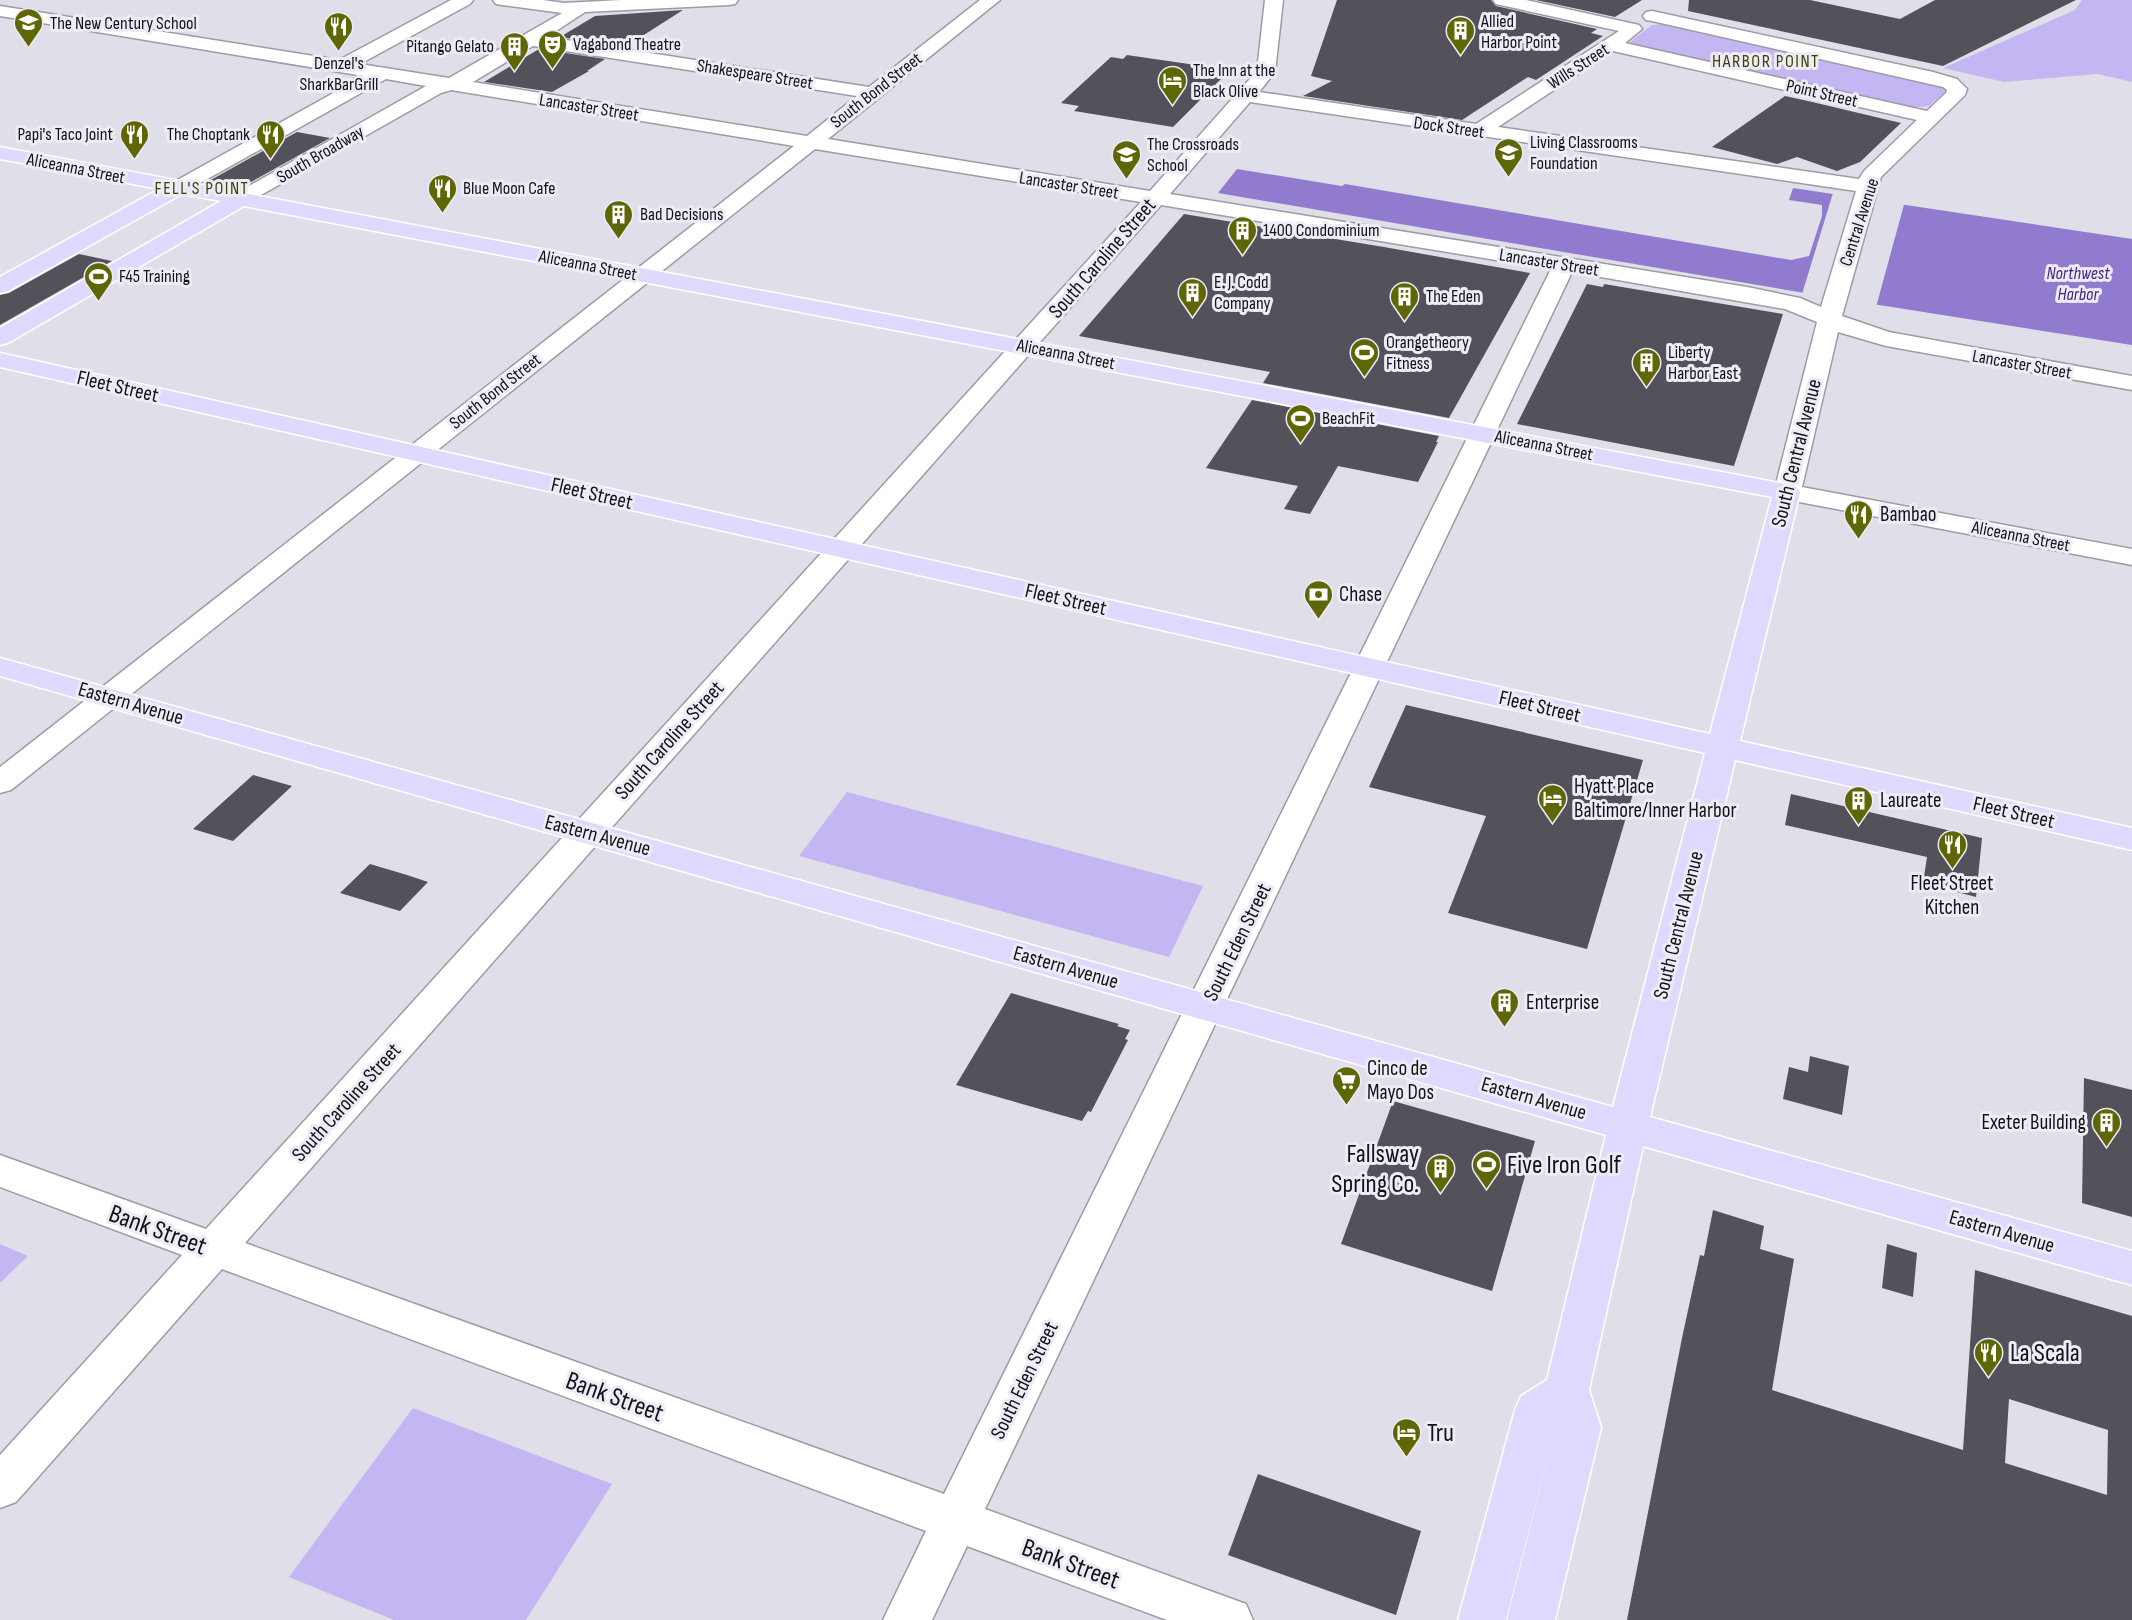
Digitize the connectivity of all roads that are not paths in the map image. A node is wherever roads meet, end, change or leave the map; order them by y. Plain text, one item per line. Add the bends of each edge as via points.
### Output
1 (50, 0) edge
2 (464, 0) edge
3 (502, 0) edge
4 (729, 0) edge
5 (991, 0) edge
6 (1274, 0) edge
7 (1502, 0) edge
8 (553, 4) edge
9 (1668, 5) dead end
10 (579, 8) junction
11 (0, 11) edge
12 (19, 13) junction
13 (1652, 16) junction
14 (0, 21) edge
15 (1633, 29) junction
16 (531, 40) junction
17 (1609, 45) junction
18 (342, 66) junction
19 (383, 73) junction
20 (450, 84) junction
21 (1954, 86) joint
22 (873, 93) junction
23 (1245, 96) junction
24 (1930, 117) junction
25 (1479, 131) junction
26 (809, 143) junction
27 (0, 153) edge
28 (179, 187) junction
29 (1867, 191) junction
30 (240, 199) junction
31 (1154, 199) junction
32 (1565, 264) junction
33 (641, 275) junction
34 (0, 286) edge
35 (1832, 309) junction
36 (0, 338) edge
37 (1025, 346) junction
38 (0, 360) edge
39 (2132, 383) edge
40 (1484, 434) junction
41 (417, 453) junction
42 (1786, 492) junction
43 (841, 548) junction
44 (2132, 557) edge
45 (0, 667) edge
46 (1370, 667) junction
47 (108, 697) junction
48 (1723, 747) junction
49 (0, 783) edge
50 (587, 832) junction
51 (2132, 839) edge
52 (1205, 1007) junction
53 (1628, 1125) junction
54 (0, 1171) edge
55 (214, 1250) junction
56 (2132, 1268) edge
57 (1566, 1392) junction
58 (0, 1487) edge
59 (956, 1520) junction
60 (907, 1620) edge
61 (1229, 1620) edge
62 (1482, 1620) edge
63 (1531, 1620) edge

1 - 12 street
2 - 18 street
3 - 8 street
4 - 10 street
5 - 22 street, South Bond Street
6 - 23 street, South Caroline Street via 1266,72
7 - 15 street
8 - 10 street
9 - 13 street, Wills Street
10 - 16 street, South Broadway
11 - 12 street, Lancaster Street
12 - 14 street
12 - 18 street, Lancaster Street
13 - 15 street, Wills Street
13 - 21 street, Point Street via 1933,78
15 - 17 street, Wills Street
16 - 20 street, South Broadway
16 - 22 street, Shakespeare Street
17 - 24 street, Point Street
17 - 25 street, Wills Street
18 - 19 street, Lancaster Street
19 - 20 street, Lancaster Street
19 - 28 street, South Broadway
20 - 26 street, Lancaster Street
20 - 30 street, South Broadway via 434,89
21 - 24 street, Central Avenue via 1955,95
22 - 26 street, South Bond Street
23 - 25 street, Dock Street
23 - 31 street, South Caroline Street
24 - 29 street, Central Avenue via 1871,176
25 - 29 street, Dock Street
26 - 31 street, Lancaster Street
26 - 33 street, South Bond Street
27 - 28 main road, Aliceanna Street
28 - 30 main road, Aliceanna Street
28 - 34 main road, South Broadway
29 - 35 street, Central Avenue
30 - 33 main road, Aliceanna Street
30 - 36 main road, South Broadway
31 - 32 street, Lancaster Street
31 - 37 street, South Caroline Street
32 - 35 street, Lancaster Street
32 - 40 street, South Eden Street
33 - 37 main road, Aliceanna Street
33 - 41 street, South Bond Street
35 - 39 street, Lancaster Street via 1886,339
35 - 42 street, South Central Avenue
37 - 40 main road, Aliceanna Street
37 - 43 street, South Caroline Street
38 - 41 main road, Fleet Street
40 - 42 main road, Aliceanna Street
40 - 46 street, South Eden Street
41 - 43 main road, Fleet Street
41 - 47 street, South Bond Street
42 - 44 street, Aliceanna Street
42 - 48 main road, South Central Avenue
43 - 46 main road, Fleet Street
43 - 50 street, South Caroline Street
45 - 47 main road, Eastern Avenue
46 - 48 main road, Fleet Street
46 - 52 street, South Eden Street
47 - 49 street, South Bond Street
47 - 50 main road, Eastern Avenue
48 - 51 main road, Fleet Street
48 - 53 main road, South Central Avenue
50 - 52 main road, Eastern Avenue
50 - 55 street, South Caroline Street
52 - 53 main road, Eastern Avenue
52 - 59 street, South Eden Street
53 - 56 main road, Eastern Avenue
53 - 57 main road, South Central Avenue
54 - 55 street, Bank Street
55 - 58 street, South Caroline Street
55 - 59 street, Bank Street
57 - 62 main road via 1537,1410
57 - 63 main road via 1579,1427
59 - 60 street, South Eden Street
59 - 61 street, Bank Street

